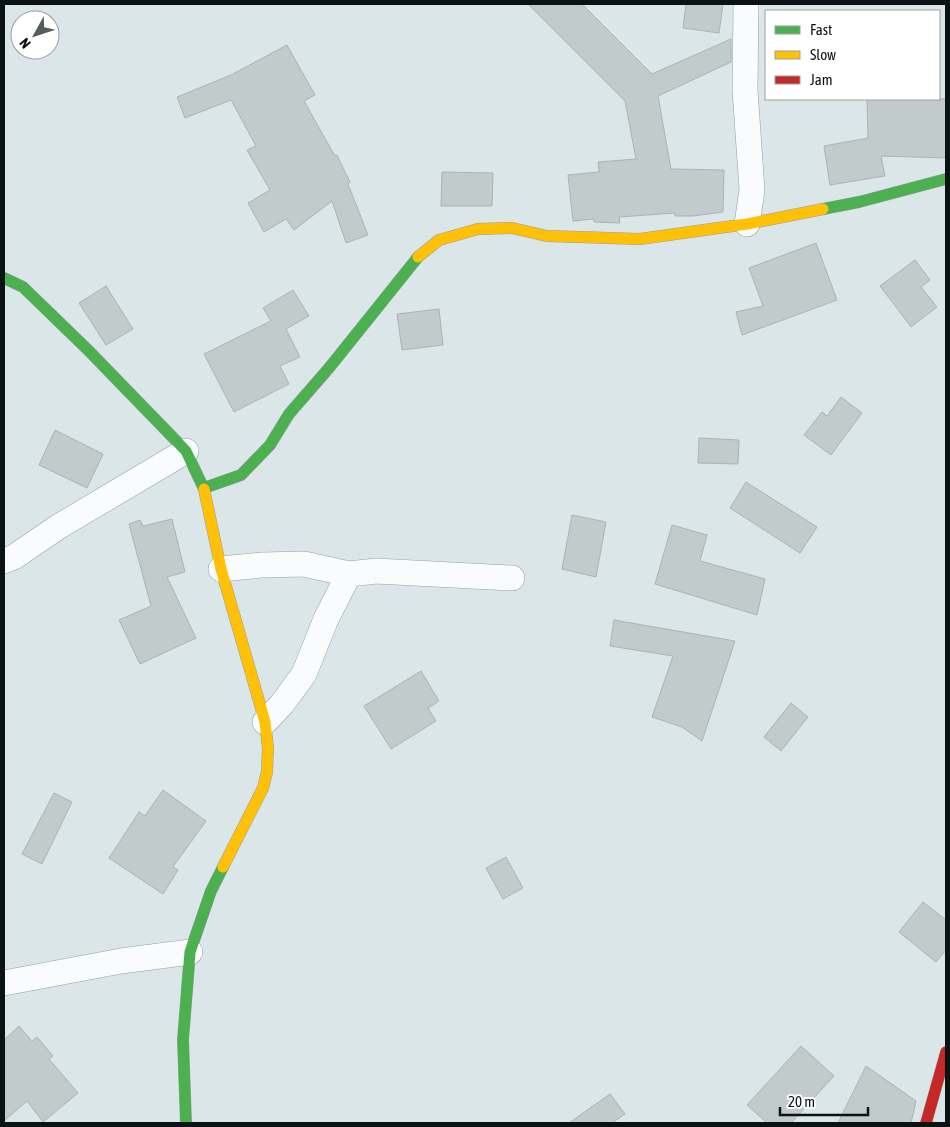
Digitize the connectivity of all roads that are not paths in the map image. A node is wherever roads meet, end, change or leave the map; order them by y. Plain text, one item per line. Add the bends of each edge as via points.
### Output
1 (746, 4) edge
2 (946, 179) edge
3 (747, 224) junction
4 (4, 278) edge
5 (186, 451) junction
6 (204, 488) junction
7 (4, 561) edge
8 (221, 569) junction
9 (350, 574) junction
10 (512, 578) dead end
11 (266, 722) junction
12 (190, 952) junction
13 (4, 983) edge
14 (946, 1052) edge
15 (186, 1123) edge
16 (926, 1123) edge

1 - 3 street via 745,90 752,190
2 - 3 street via 859,202
3 - 6 street via 640,239 547,236 512,228 478,229 439,240 421,253 289,414 270,445 241,475
4 - 5 street via 22,287
5 - 6 street
5 - 7 street
6 - 8 street
8 - 9 street via 304,564
8 - 11 street
9 - 10 street via 376,571
9 - 11 street via 326,619 304,674
11 - 12 street via 267,772 263,788 212,891
12 - 13 street
12 - 15 street via 183,1040
14 - 16 street

